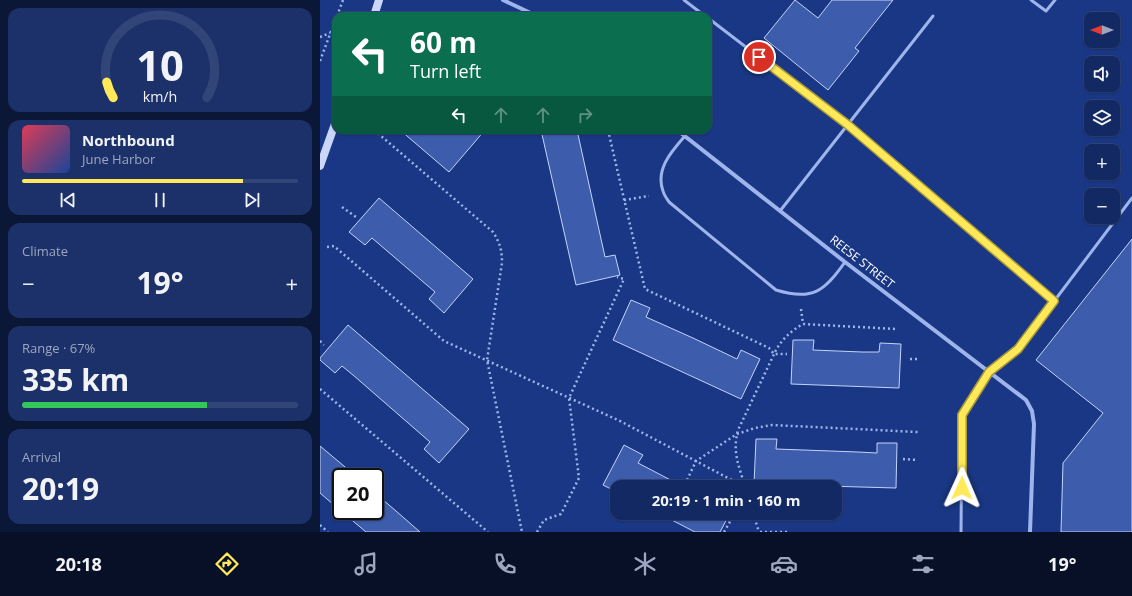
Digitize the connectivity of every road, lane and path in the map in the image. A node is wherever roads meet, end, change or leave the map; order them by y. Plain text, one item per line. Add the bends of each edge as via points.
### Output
1 (343, 0) edge
2 (379, 0) edge
3 (502, 0) edge
4 (684, 0) edge
5 (1031, 0) edge
6 (1055, 0) edge
7 (509, 1) edge
8 (338, 12) edge
9 (375, 12) edge
10 (530, 12) edge
11 (700, 12) edge
12 (933, 16) dead end
13 (712, 21) edge
14 (332, 28) edge
15 (330, 33) junction
16 (320, 37) edge
17 (320, 61) edge
18 (848, 125) junction
19 (332, 132) edge
20 (379, 134) edge
21 (609, 134) edge
22 (682, 134) edge
23 (684, 136) junction
24 (320, 166) edge
25 (650, 196) dead end
26 (1132, 198) edge
27 (624, 200) junction
28 (342, 206) dead end
29 (780, 211) junction
30 (356, 217) dead end
31 (327, 247) dead end
32 (845, 262) junction
33 (617, 277) dead end
34 (1054, 301) junction
35 (801, 307) dead end
36 (803, 324) junction
37 (896, 330) dead end
38 (320, 341) edge
39 (324, 345) dead end
40 (774, 354) junction
41 (787, 354) dead end
42 (910, 359) dead end
43 (920, 359) dead end
44 (487, 360) junction
45 (989, 372) junction
46 (320, 389) edge
47 (570, 398) junction
48 (918, 432) dead end
49 (737, 434) junction
50 (903, 459) dead end
51 (917, 460) dead end
52 (696, 461) junction
53 (687, 480) dead end
54 (732, 480) edge
55 (743, 480) edge
56 (731, 520) edge
57 (755, 520) edge
58 (320, 525) edge
59 (328, 532) edge
60 (488, 532) edge
61 (522, 532) edge
62 (537, 532) edge
63 (724, 532) edge
64 (759, 532) edge
65 (789, 532) edge
66 (961, 532) edge
67 (1030, 532) edge

1 - 8 path
2 - 9 street
3 - 7 street
4 - 11 lane
5 - 6 lane via 1046,11
7 - 10 street
12 - 18 lane
13 - 18 lane
14 - 15 path
15 - 16 path
15 - 17 path
18 - 29 lane
18 - 34 lane
19 - 24 street
20 - 44 path via 493,232 500,243 502,263
21 - 27 path
22 - 23 street, REESE STREET
23 - 29 street, REESE STREET
23 - 32 lane via 664,164 661,177 662,191 669,202 776,290 802,296 819,290 832,280
25 - 27 path
26 - 34 lane
27 - 40 path via 645,289 769,348
28 - 30 path
29 - 32 street, REESE STREET
31 - 44 path via 334,246 444,341
32 - 45 street, REESE STREET
33 - 47 path via 624,280
34 - 45 lane via 1018,349
35 - 36 path
36 - 37 path
36 - 40 path via 790,331
38 - 39 path
40 - 41 path
40 - 49 path
42 - 43 path
44 - 47 path
44 - 61 path
45 - 66 lane via 962,415
45 - 67 street, REESE STREET via 1026,400 1032,411 1034,424
46 - 60 path
47 - 52 path via 620,420
47 - 62 path via 579,478 561,514 544,520
48 - 49 path via 772,425
49 - 52 path
49 - 55 path via 735,451
50 - 51 path
52 - 53 path
52 - 54 path
56 - 63 path
57 - 64 path
58 - 59 path
64 - 65 path

